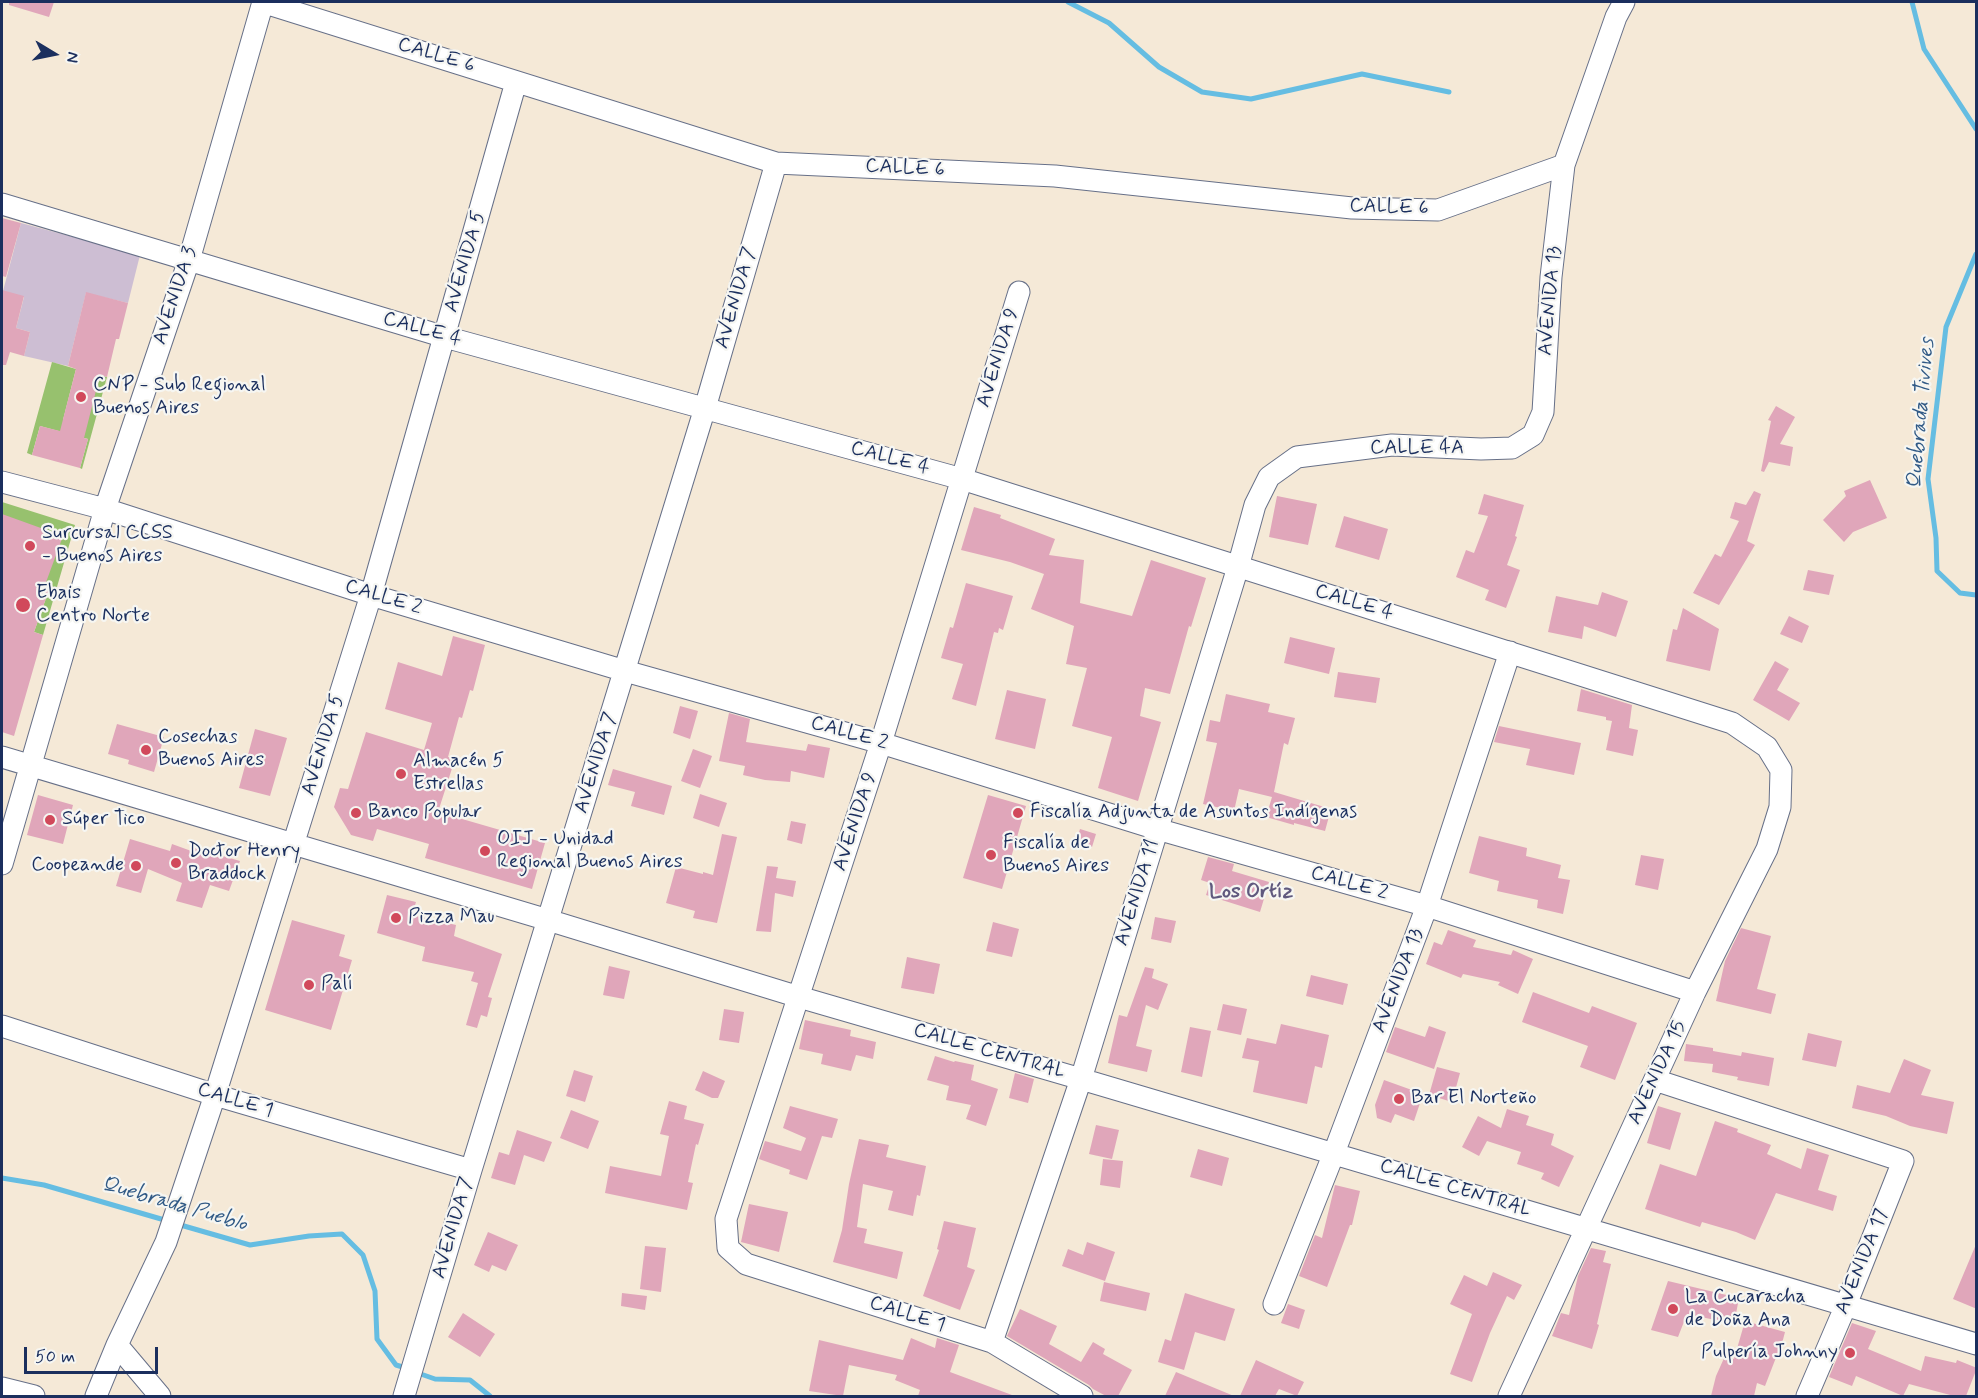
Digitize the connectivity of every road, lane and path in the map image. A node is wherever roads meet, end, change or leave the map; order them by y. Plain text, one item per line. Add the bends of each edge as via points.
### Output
1 (262, 2) edge
2 (1624, 2) edge
3 (516, 82) junction
4 (776, 163) junction
5 (1564, 165) junction
6 (2, 204) edge
7 (189, 260) junction
8 (1019, 292) dead end
9 (445, 337) junction
10 (705, 408) junction
11 (1533, 435) joint
12 (1298, 457) joint
13 (962, 479) junction
14 (2, 482) edge
15 (105, 509) junction
16 (1238, 567) junction
17 (371, 595) junction
18 (1510, 652) junction
19 (625, 671) junction
20 (881, 743) junction
21 (1767, 747) joint
22 (2, 757) edge
23 (31, 765) junction
24 (1157, 829) junction
25 (293, 845) junction
26 (2, 864) edge
27 (1427, 906) junction
28 (548, 920) junction
29 (1695, 992) junction
30 (799, 997) junction
31 (2, 1026) edge
32 (1081, 1079) junction
33 (1655, 1080) junction
34 (215, 1095) junction
35 (1334, 1153) junction
36 (471, 1170) junction
37 (1586, 1228) junction
38 (728, 1248) joint
39 (1274, 1304) dead end
40 (1846, 1305) junction
41 (992, 1342) junction
42 (1977, 1344) edge
43 (117, 1345) junction
44 (2, 1388) edge
45 (1074, 1394) edge
46 (34, 1396) edge
47 (96, 1396) edge
48 (160, 1396) edge
49 (404, 1396) edge
50 (1509, 1396) edge
51 (1807, 1396) edge

1 - 3 street, CALLE 6
1 - 7 street, AVENIDA 3
2 - 5 street, AVENIDA 13
3 - 4 street, CALLE 6
3 - 9 street, AVENIDA 5
4 - 5 street, CALLE 6 via 1055,176 1352,208 1438,210
4 - 10 street, AVENIDA 7
5 - 11 street, AVENIDA 13 via 1551,278 1543,412
6 - 7 street, CALLE 4
7 - 9 street, CALLE 4
7 - 15 street, AVENIDA 3
8 - 13 street, AVENIDA 9
9 - 10 street, CALLE 4
9 - 17 street, AVENIDA 5
10 - 13 street, CALLE 4
10 - 19 street, AVENIDA 7
11 - 12 street, CALLE 4A via 1512,448 1392,446
12 - 16 street, AVENIDA 11 via 1269,477 1255,505
13 - 16 street, CALLE 4
13 - 20 street, AVENIDA 9
14 - 15 street, CALLE 2
15 - 17 street, CALLE 2
15 - 23 street, AVENIDA 3
16 - 18 street, CALLE 4
16 - 24 street, AVENIDA 11
17 - 19 street, CALLE 2
17 - 25 street, AVENIDA 5
18 - 21 street, CALLE 4 via 1732,723
18 - 27 street, AVENIDA 13
19 - 20 street, CALLE 2
19 - 28 street, AVENIDA 7
20 - 24 street, CALLE 2
20 - 30 street, AVENIDA 9
21 - 29 street, AVENIDA 15 via 1781,770 1780,807 1767,849
22 - 23 street, CALLE CENTRAL
23 - 25 street, CALLE CENTRAL
23 - 26 street, AVENIDA 3
24 - 27 street, CALLE 2
24 - 32 street, AVENIDA 11
25 - 28 street, CALLE CENTRAL
25 - 34 street, AVENIDA 5
27 - 29 street, CALLE 2
27 - 35 street, AVENIDA 13
28 - 30 street, CALLE CENTRAL
28 - 36 street, AVENIDA 7
29 - 33 street, AVENIDA 15
30 - 32 street, CALLE CENTRAL
30 - 38 street, AVENIDA 9 via 726,1219
31 - 34 street, CALLE 1
32 - 35 street, CALLE CENTRAL
32 - 41 street, AVENIDA 11
33 - 37 street, AVENIDA 15
33 - 40 street, AVENIDA 17 via 1903,1161
34 - 36 street, CALLE 1
34 - 43 street, AVENIDA 5 via 166,1242
35 - 37 street, CALLE CENTRAL
35 - 39 street, AVENIDA 13
36 - 49 street, AVENIDA 7
37 - 40 street, CALLE CENTRAL
37 - 50 street, AVENIDA 15
38 - 41 street, CALLE 1 via 746,1264
40 - 42 street, CALLE CENTRAL
40 - 51 street, AVENIDA 17
41 - 45 street, CALLE 1
43 - 47 street, AVENIDA 5
43 - 48 street
44 - 46 street

